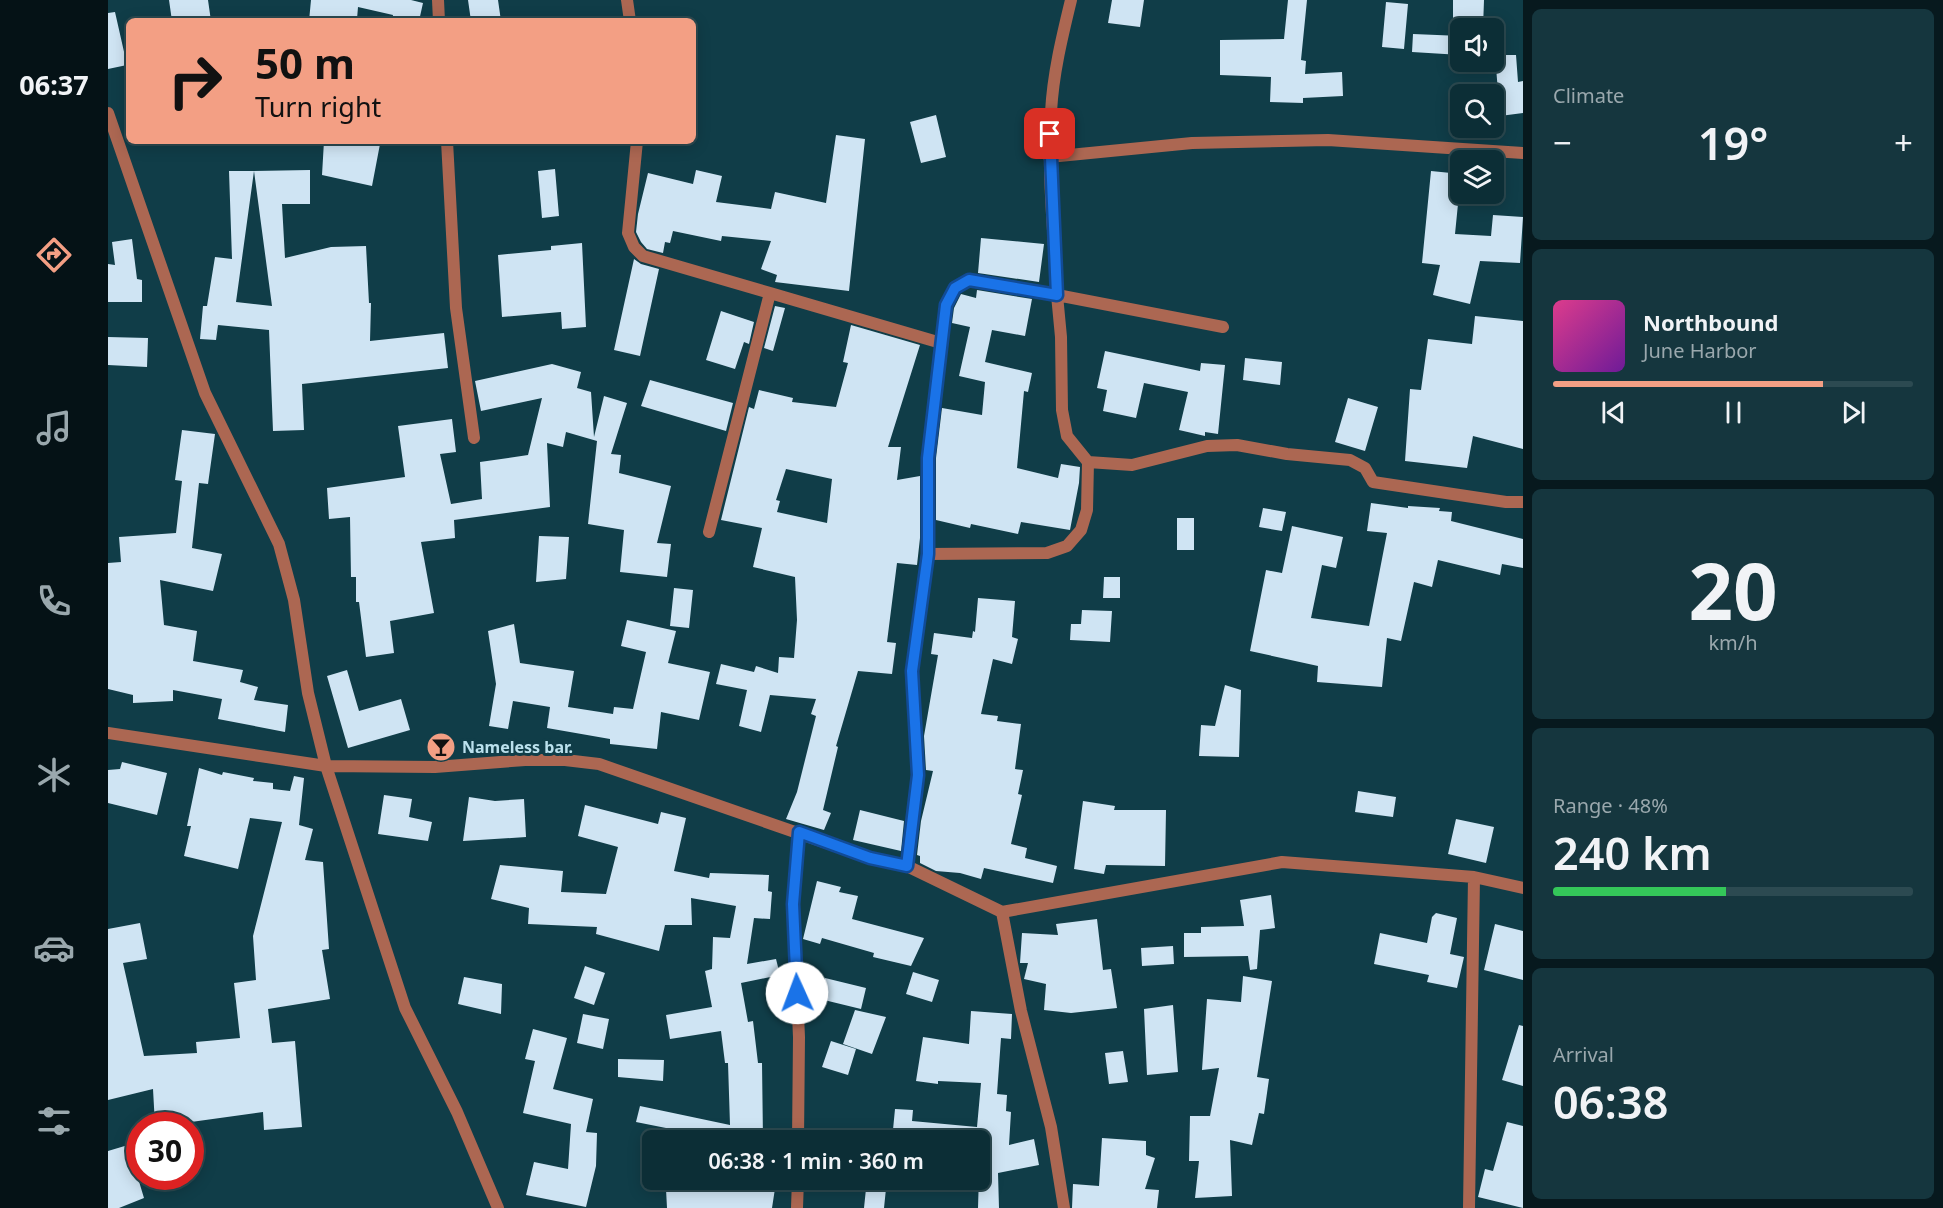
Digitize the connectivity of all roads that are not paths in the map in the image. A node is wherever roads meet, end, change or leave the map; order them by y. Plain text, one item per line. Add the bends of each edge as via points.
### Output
1 (438, 0) edge
2 (627, 0) edge
3 (1071, 0) edge
4 (439, 18) edge
5 (630, 18) edge
6 (108, 113) edge
7 (447, 144) edge
8 (637, 144) edge
9 (1523, 153) edge
10 (1049, 157) junction
11 (770, 293) junction
12 (1057, 295) junction
13 (1222, 327) dead end
14 (941, 343) junction
15 (474, 438) dead end
16 (1088, 462) junction
17 (1523, 502) edge
18 (709, 532) dead end
19 (928, 554) junction
20 (108, 733) edge
21 (326, 766) junction
22 (799, 832) junction
23 (907, 866) junction
24 (1474, 877) junction
25 (1523, 888) edge
26 (1002, 912) junction
27 (798, 1130) edge
28 (798, 1190) edge
29 (498, 1208) edge
30 (797, 1208) edge
31 (1064, 1208) edge
32 (1469, 1208) edge

1 - 4 street
2 - 5 street
3 - 10 street via 1056,72
6 - 21 street via 205,393 279,544 294,600 308,693
7 - 15 street via 456,308
8 - 11 street via 628,232 634,247 643,255
9 - 10 street via 1328,140 1192,143
10 - 12 street
11 - 14 street
11 - 18 street
12 - 13 street
12 - 14 street via 969,280 955,288 946,305
12 - 16 street via 1062,410 1067,436
14 - 19 street via 928,458
16 - 17 street via 1132,465 1207,446 1237,445 1350,460 1365,468 1373,482
16 - 19 street via 1087,510 1081,530 1067,546 1047,553
19 - 23 street via 912,671 918,775
20 - 21 street
21 - 22 street via 435,767 525,760 599,764
21 - 29 street via 405,1008 457,1112
22 - 23 street via 870,858
22 - 27 street via 793,904
23 - 26 street
24 - 25 street
24 - 26 street via 1282,862
24 - 32 street
26 - 31 street via 1021,1011 1051,1127
28 - 30 street

